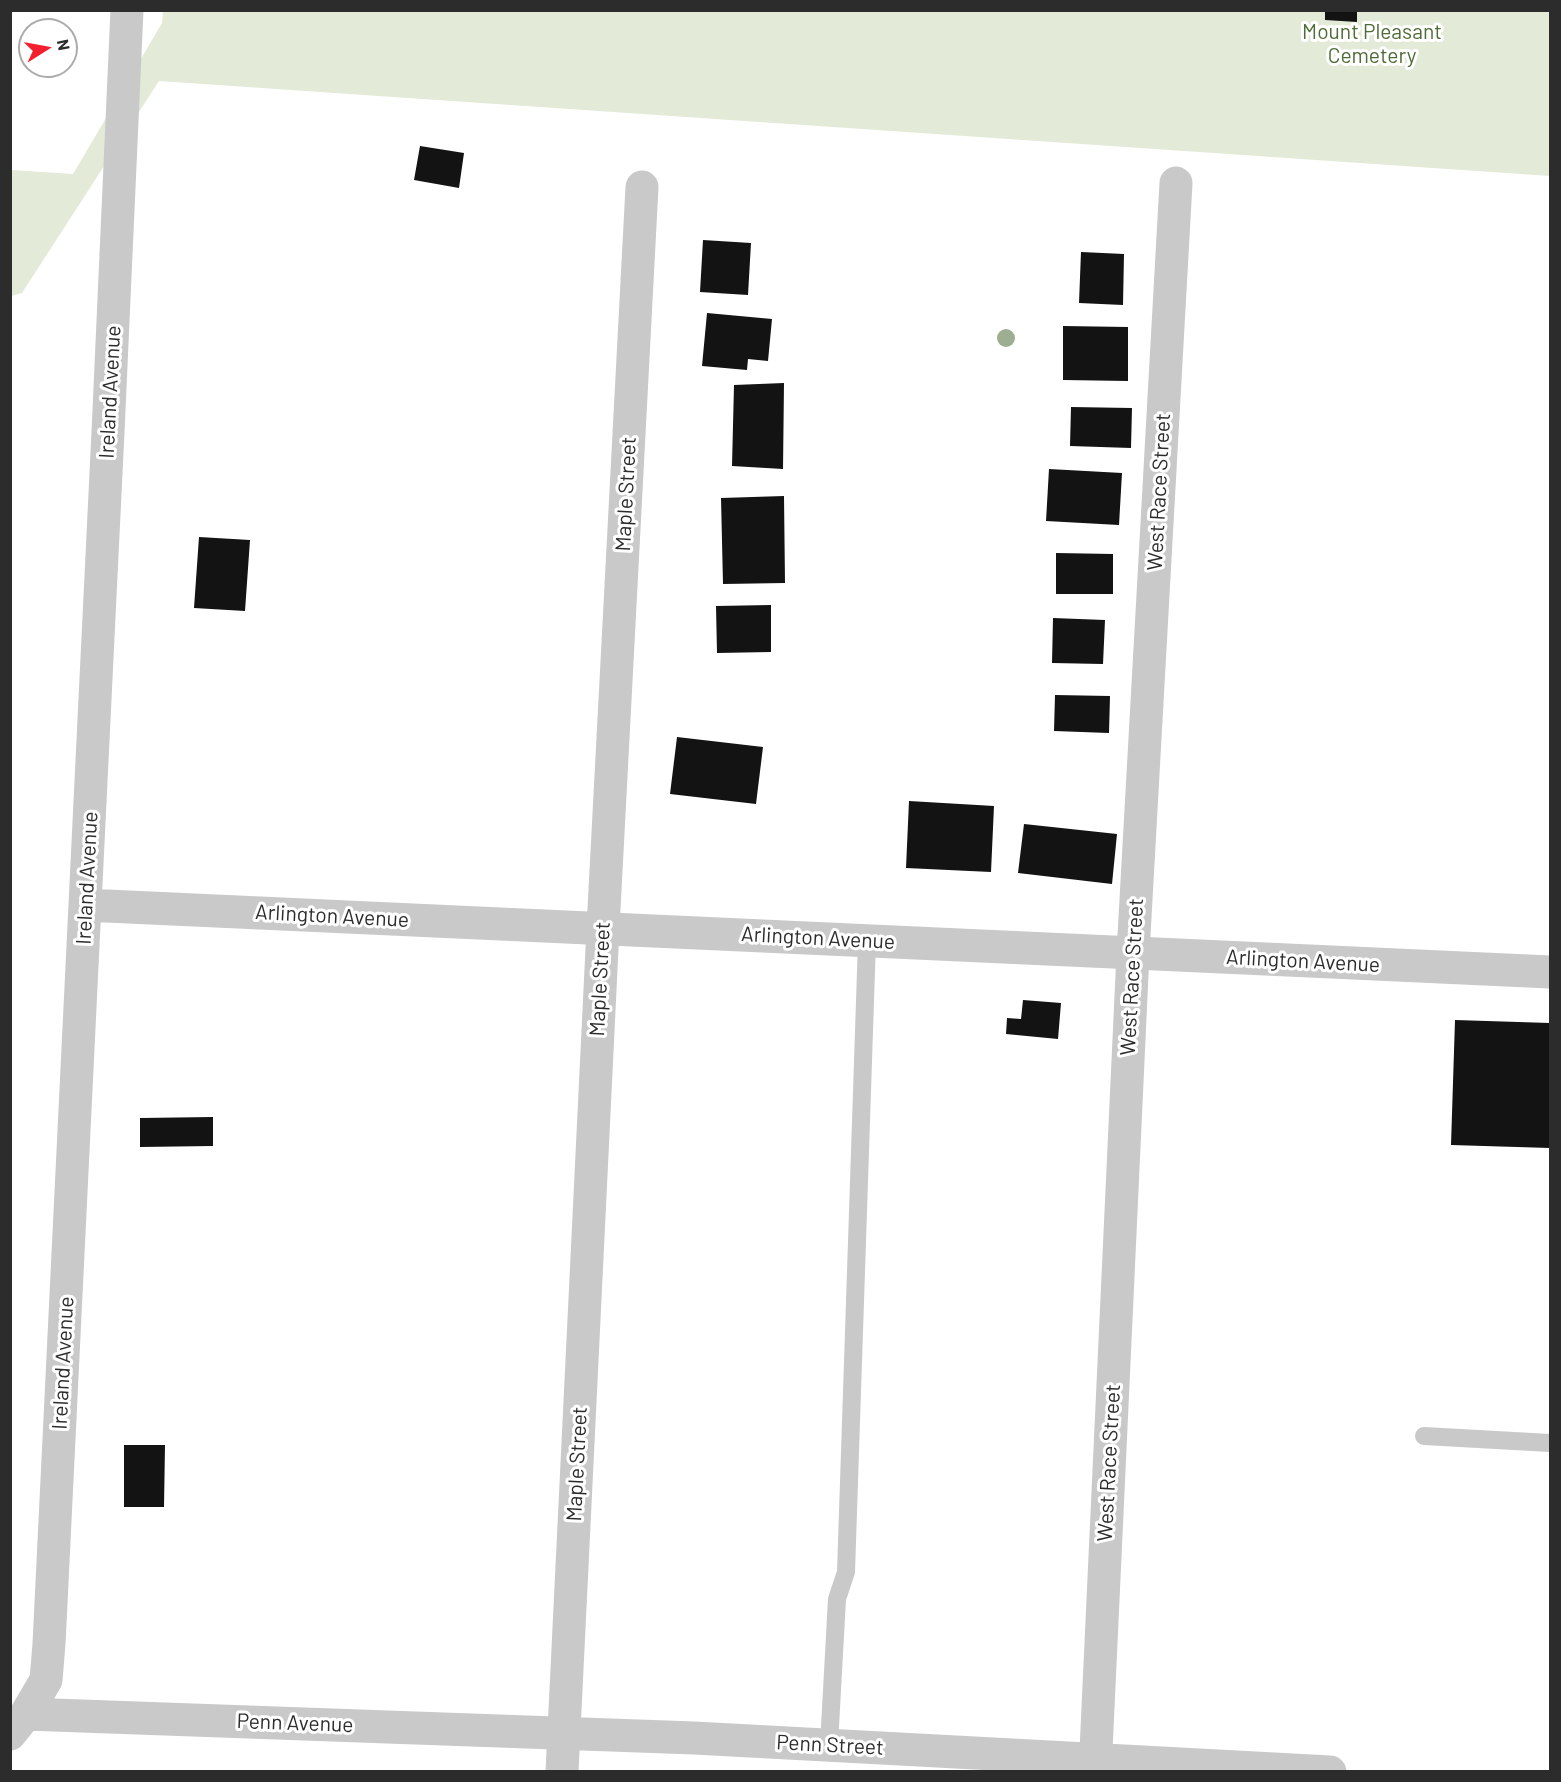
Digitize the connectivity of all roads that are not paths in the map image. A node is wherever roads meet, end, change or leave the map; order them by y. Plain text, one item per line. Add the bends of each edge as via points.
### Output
1 (127, 10) edge
2 (1176, 183) dead end
3 (642, 187) dead end
4 (85, 906) junction
5 (603, 928) junction
6 (867, 941) junction
7 (1133, 953) junction
8 (1551, 972) edge
9 (1424, 1437) dead end
10 (1551, 1443) edge
11 (18, 1724) edge
12 (564, 1733) junction
13 (829, 1745) junction
14 (1095, 1765) edge
15 (562, 1772) edge
16 (1330, 1772) edge

1 - 4 street, Ireland Avenue
2 - 7 street, West Race Street
3 - 5 street, Maple Street
4 - 5 street, Arlington Avenue
4 - 11 street, Ireland Avenue via 49,1644 46,1680
5 - 6 street, Arlington Avenue
5 - 12 street, Maple Street
6 - 7 street, Arlington Avenue
6 - 13 lane via 846,1572 837,1599
7 - 8 street, Arlington Avenue
7 - 14 street, West Race Street
9 - 10 lane
11 - 12 street, Penn Avenue
12 - 13 street, Penn Street
12 - 15 street, Maple Street
13 - 14 street, Penn Street
14 - 16 street

